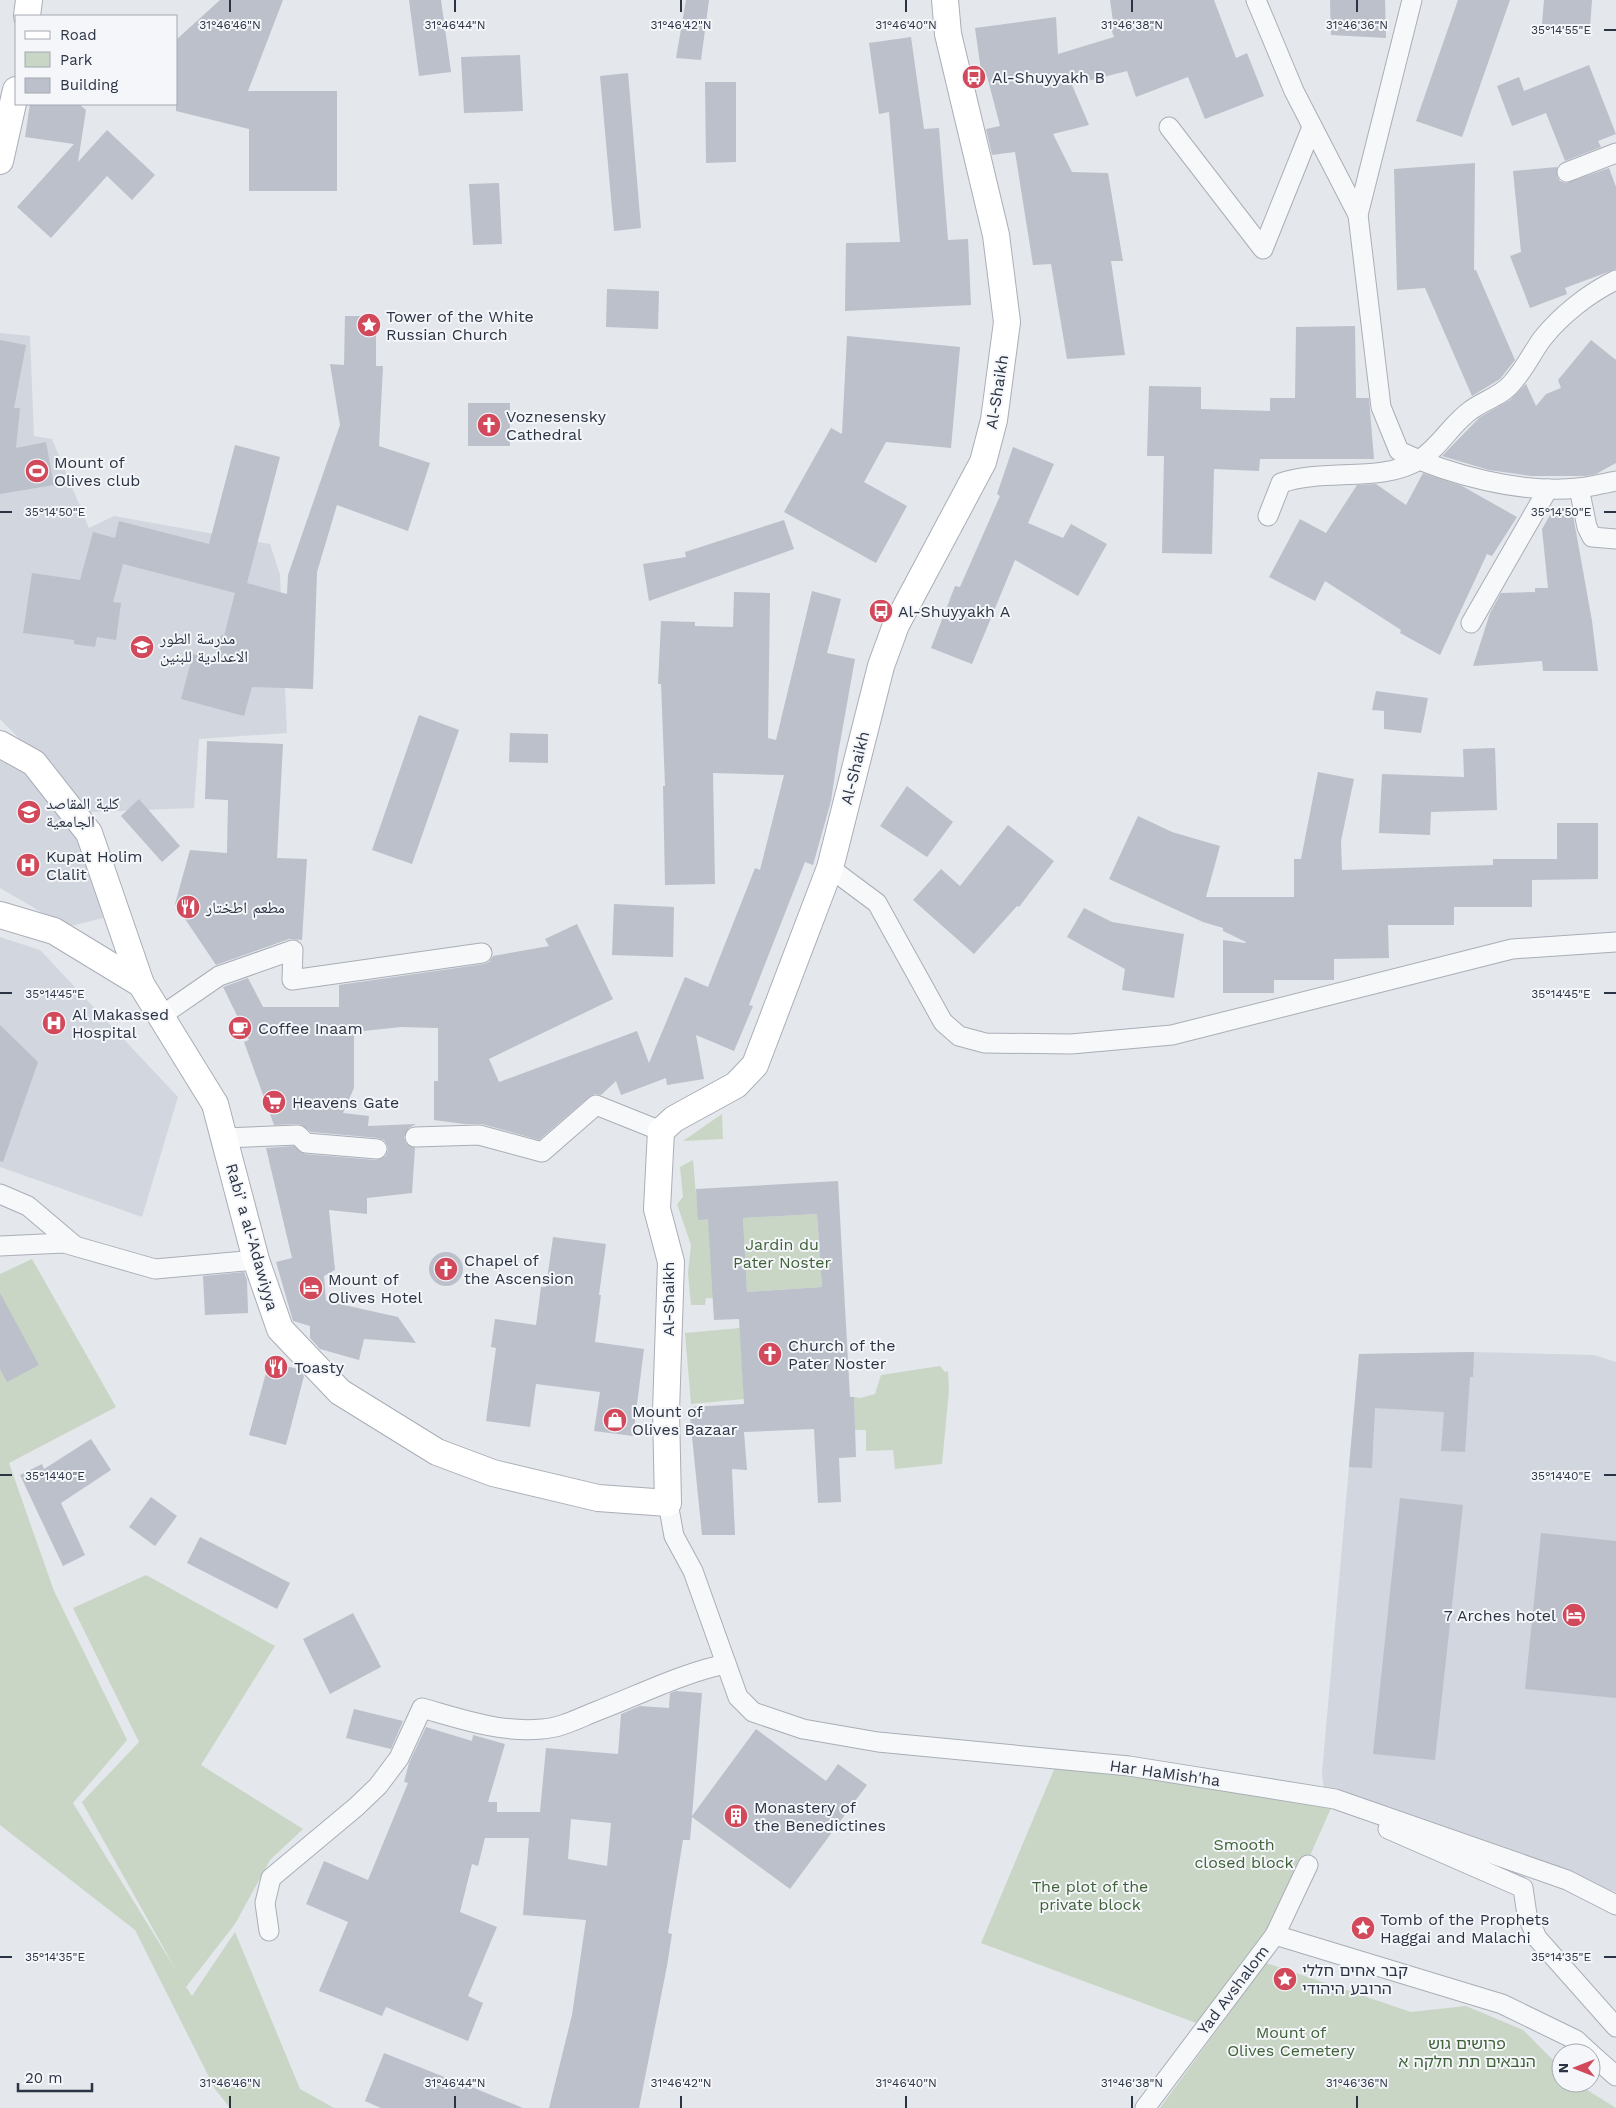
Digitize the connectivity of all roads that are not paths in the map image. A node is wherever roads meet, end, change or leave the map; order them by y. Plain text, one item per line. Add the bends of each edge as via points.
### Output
1 (29, 0) edge
2 (945, 0) edge
3 (1256, 0) edge
4 (1412, 0) edge
5 (27, 15) edge
6 (15, 104) edge
7 (1169, 127) dead end
8 (1312, 127) junction
9 (1616, 152) edge
10 (0, 161) edge
11 (1567, 172) dead end
12 (1358, 215) junction
13 (1616, 280) edge
14 (1419, 460) junction
15 (1616, 481) edge
16 (1579, 488) junction
17 (1548, 489) junction
18 (1268, 516) dead end
19 (1616, 539) edge
20 (1471, 623) dead end
21 (0, 744) edge
22 (830, 868) junction
23 (0, 915) edge
24 (1616, 942) edge
25 (482, 953) dead end
26 (141, 984) junction
27 (161, 1016) junction
28 (661, 1131) junction
29 (415, 1137) dead end
30 (224, 1138) junction
31 (377, 1149) dead end
32 (0, 1194) edge
33 (74, 1245) junction
34 (0, 1246) edge
35 (256, 1260) junction
36 (668, 1503) junction
37 (726, 1664) junction
38 (1335, 1799) junction
39 (1308, 1864) dead end
40 (1616, 1906) edge
41 (269, 1931) dead end
42 (1275, 1935) junction
43 (1616, 2027) edge
44 (1579, 2043) edge
45 (1601, 2062) edge
46 (1616, 2076) edge
47 (1145, 2108) edge

1 - 5 street
2 - 22 street, Al-Shaikh via 948,34 996,235 1007,322 994,420 982,462 896,625 882,666
3 - 8 street
4 - 12 street
6 - 10 street
7 - 8 street via 1263,249
8 - 12 street
9 - 11 street
12 - 14 street via 1381,407 1399,451
13 - 14 street via 1561,318 1511,385 1469,411
14 - 17 street via 1490,481
14 - 18 street via 1405,467 1380,472 1298,477 1281,483
15 - 16 street
16 - 17 street
16 - 19 street via 1592,538
17 - 20 street
21 - 26 street via 34,763 89,833
22 - 24 street via 877,903 943,1022 959,1036 985,1043 1071,1044 1172,1034 1512,949
22 - 28 street, Al-Shaikh via 755,1065 736,1085 674,1119
23 - 26 street, Rabiʼa al-'Adawiyya via 54,931
25 - 27 street via 292,980 297,949 219,976
26 - 27 street, Rabiʼa al-'Adawiyya
27 - 30 street, Rabiʼa al-'Adawiyya via 215,1104
28 - 29 street via 596,1105 542,1152 479,1135
28 - 36 street, Al-Shaikh via 656,1209 671,1262 666,1411
30 - 31 street via 298,1136 306,1143
30 - 35 street, Rabiʼa al-'Adawiyya
32 - 33 street via 28,1206
33 - 34 street
33 - 35 street via 155,1269
35 - 36 street, Rabiʼa al-'Adawiyya via 280,1329 340,1392 437,1452 493,1473 598,1498
36 - 37 street via 674,1536 694,1571
37 - 38 street, Har HaMish'ha via 738,1697 753,1712 803,1728 878,1742 1129,1766
37 - 41 street via 554,1728 494,1728 422,1708 399,1758 378,1786 271,1878 266,1903
38 - 40 street, Har HaMish'ha via 1567,1880
38 - 43 street via 1369,1821 1523,1888 1527,1915 1537,1938
39 - 42 street, Yad Avshalom
42 - 44 street via 1502,2004
42 - 47 street, Yad Avshalom
45 - 46 street

